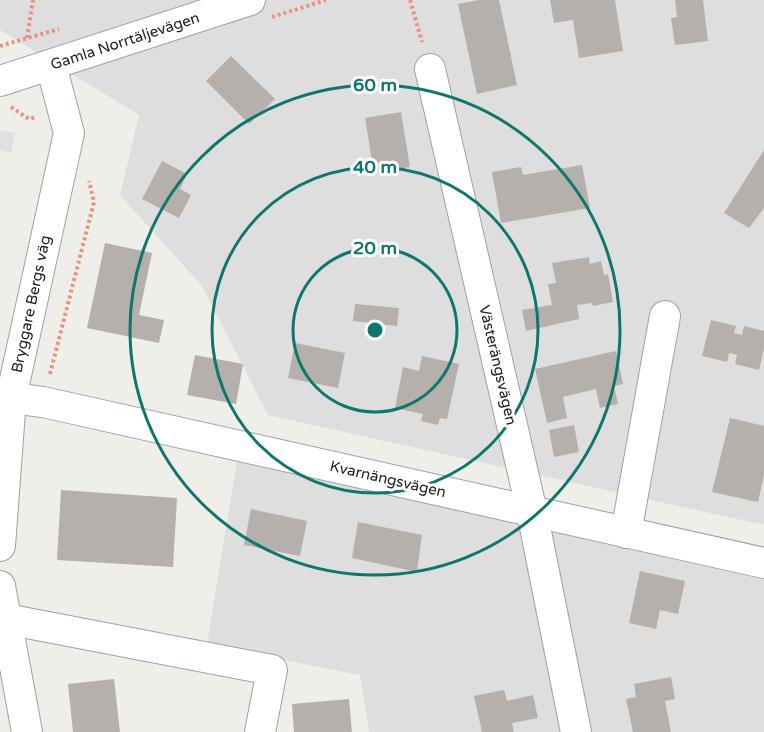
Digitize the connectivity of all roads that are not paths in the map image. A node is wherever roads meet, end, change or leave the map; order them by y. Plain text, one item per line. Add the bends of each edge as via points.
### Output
1 (260, 9) edge
2 (51, 65) junction
3 (430, 69) road end
4 (0, 81) edge
5 (665, 316) dead end
6 (11, 398) junction
7 (532, 512) junction
8 (626, 532) junction
9 (0, 546) edge
10 (764, 563) edge
11 (0, 586) edge
12 (6, 619) junction
13 (27, 732) edge
14 (260, 732) edge
15 (576, 732) edge

1 - 2 street, Gamla Norrtäljevägen
2 - 4 street, Gamla Norrtäljevägen
2 - 6 street, Bryggare Bergs väg via 69,133
3 - 7 street, Västerängsvägen
5 - 8 street
6 - 7 street, Kvarnängsvägen
6 - 9 street, Bryggare Bergs väg
7 - 8 street, Kvarnängsvägen
7 - 15 street, Västerängsvägen
8 - 10 street, Kvarnängsvägen
11 - 12 street
12 - 13 street
12 - 14 street via 272,670

